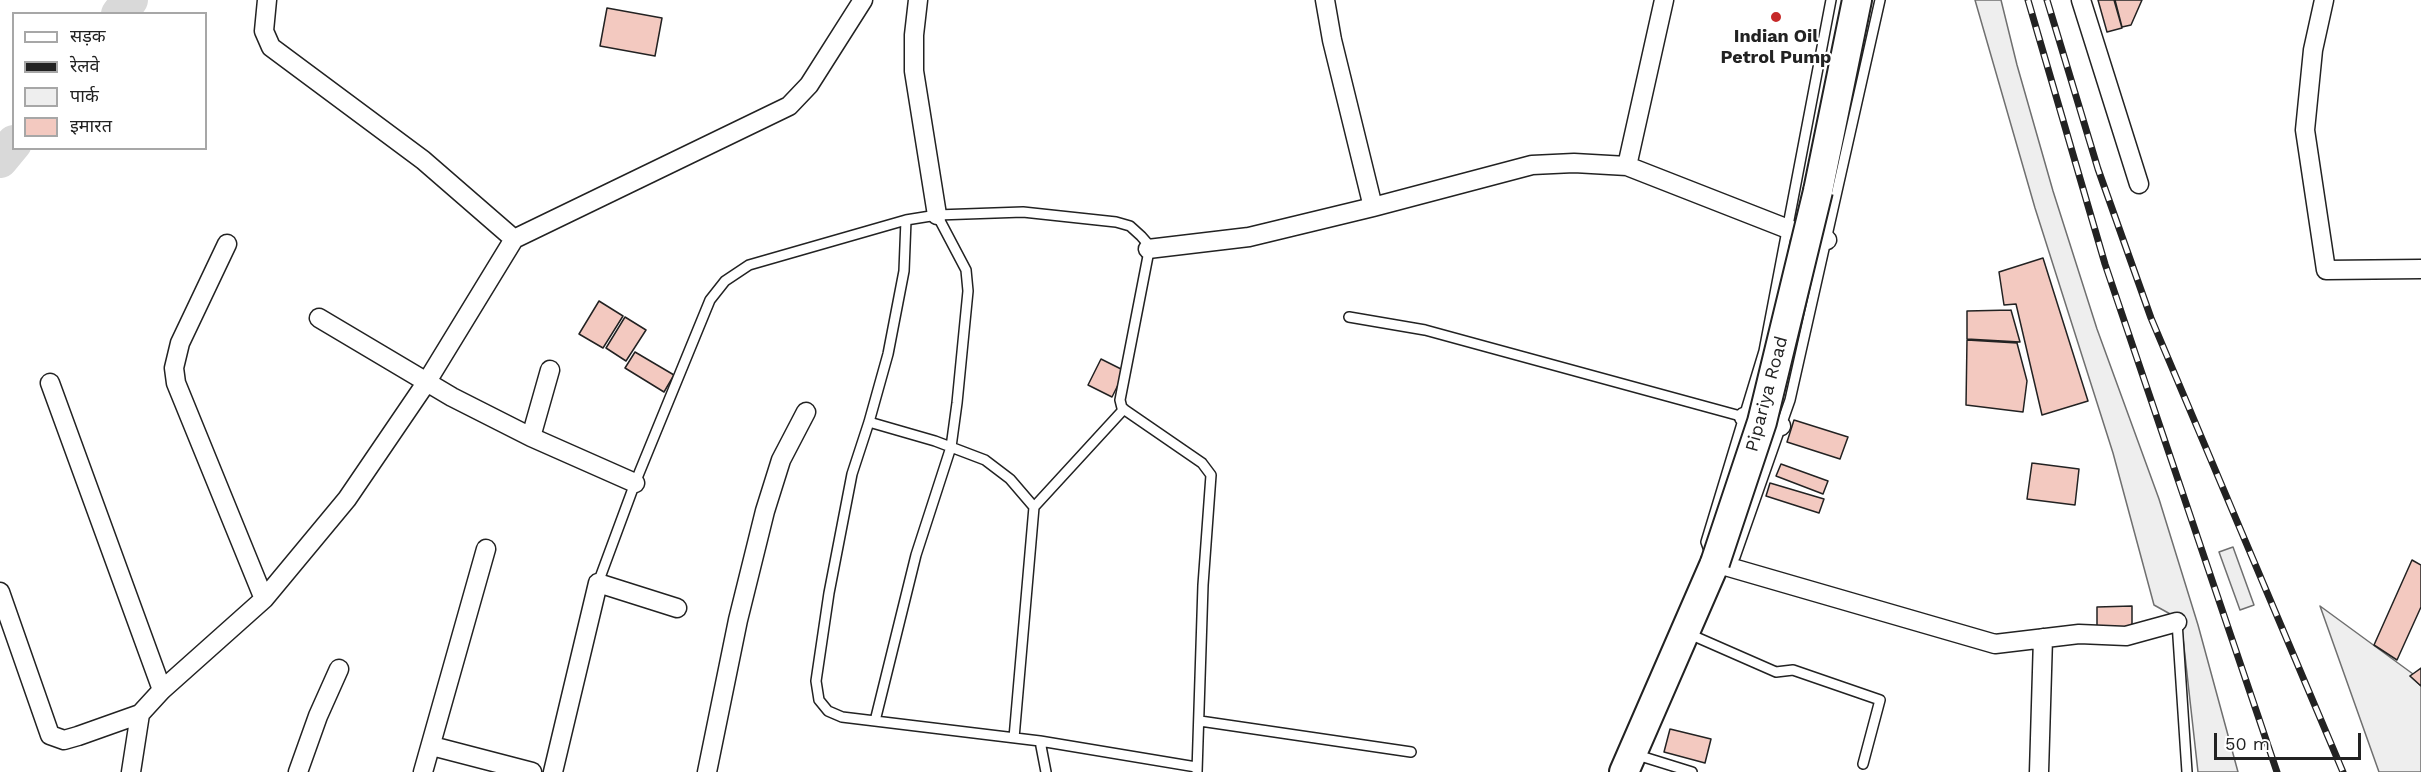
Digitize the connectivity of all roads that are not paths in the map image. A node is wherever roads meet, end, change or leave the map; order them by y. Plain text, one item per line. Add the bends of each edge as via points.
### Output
1 (267, 0) edge
2 (863, 0) edge
3 (918, 0) edge
4 (1325, 0) edge
5 (1664, 0) edge
6 (1831, 0) edge
7 (1857, 0) edge
8 (1880, 0) edge
9 (2081, 0) edge
10 (2324, 0) edge
11 (1627, 166) junction
12 (2139, 184) dead end
13 (1373, 207) junction
14 (937, 215) junction
15 (906, 220) junction
16 (1788, 229) junction
17 (514, 239) junction
18 (1827, 240) junction
19 (227, 244) dead end
20 (1148, 249) junction
21 (2421, 269) edge
22 (1349, 317) dead end
23 (319, 318) dead end
24 (549, 370) dead end
25 (50, 383) dead end
26 (426, 383) junction
27 (1124, 410) junction
28 (806, 412) dead end
29 (1744, 417) junction
30 (869, 422) junction
31 (1781, 426) junction
32 (531, 437) junction
33 (951, 447) junction
34 (635, 483) junction
35 (1034, 507) junction
36 (486, 549) dead end
37 (1715, 563) junction
38 (598, 583) junction
39 (0, 592) edge
40 (264, 599) junction
41 (677, 608) dead end
42 (2177, 622) joint
43 (1685, 632) junction
44 (2043, 638) junction
45 (339, 669) dead end
46 (162, 690) junction
47 (140, 714) junction
48 (874, 721) junction
49 (1200, 721) junction
50 (1014, 738) junction
51 (1040, 741) junction
52 (432, 746) junction
53 (1411, 752) dead end
54 (1628, 763) edge
55 (1863, 764) dead end
56 (1197, 770) edge
57 (131, 772) edge
58 (298, 772) edge
59 (423, 772) edge
60 (532, 772) edge
61 (553, 772) edge
62 (707, 772) edge
63 (1046, 772) edge
64 (1692, 772) edge
65 (2039, 772) edge
66 (2187, 772) edge

1 - 17 street via 264,31 271,47 423,160
2 - 17 street via 809,85 789,106
3 - 14 street via 914,71
4 - 13 street
5 - 11 street
6 - 16 lane
7 - 37 main road, Pipariya Road, bridge via 1810,227 1762,422
8 - 18 lane
9 - 12 street
10 - 21 street via 2313,50 2305,130 2326,270
11 - 13 street via 1532,165
11 - 16 street
13 - 20 street via 1250,237
14 - 15 lane
14 - 20 lane via 1023,212 1116,222 1130,226 1148,244
14 - 33 lane via 966,270 968,291
15 - 30 lane via 904,271 888,354
15 - 34 lane via 749,265 725,281 710,300
16 - 18 street
16 - 29 lane via 1764,351
17 - 26 street
18 - 31 lane
19 - 40 street via 180,343 174,368 176,383
20 - 27 lane via 1120,400
22 - 29 lane via 1425,330
23 - 26 street
24 - 32 street
25 - 46 street
26 - 32 street
26 - 40 street via 347,499
27 - 35 lane
27 - 49 lane via 1202,463 1211,475 1203,585
28 - 62 street via 781,460 765,512
29 - 31 street
29 - 37 lane via 1706,542
30 - 33 lane
30 - 48 lane via 845,508 816,681 819,700 828,711
31 - 37 lane via 1735,557
32 - 34 street
33 - 35 lane via 985,460 1011,479
33 - 48 lane via 916,555
34 - 38 lane
35 - 50 lane
36 - 52 street
37 - 43 main road, Pipariya Road
37 - 44 street via 1995,644
38 - 41 street
38 - 61 street
39 - 47 street via 50,735 64,740
40 - 46 street
42 - 44 street via 2127,636 2079,634
42 - 66 lane
43 - 54 main road, Pipariya Road
43 - 55 lane via 1776,672 1793,670 1880,700
44 - 65 street
45 - 58 street
46 - 47 street
47 - 57 street
48 - 50 lane
49 - 53 lane
49 - 56 lane
50 - 51 lane
51 - 56 lane
51 - 63 lane
52 - 59 street
52 - 60 street
54 - 64 lane

